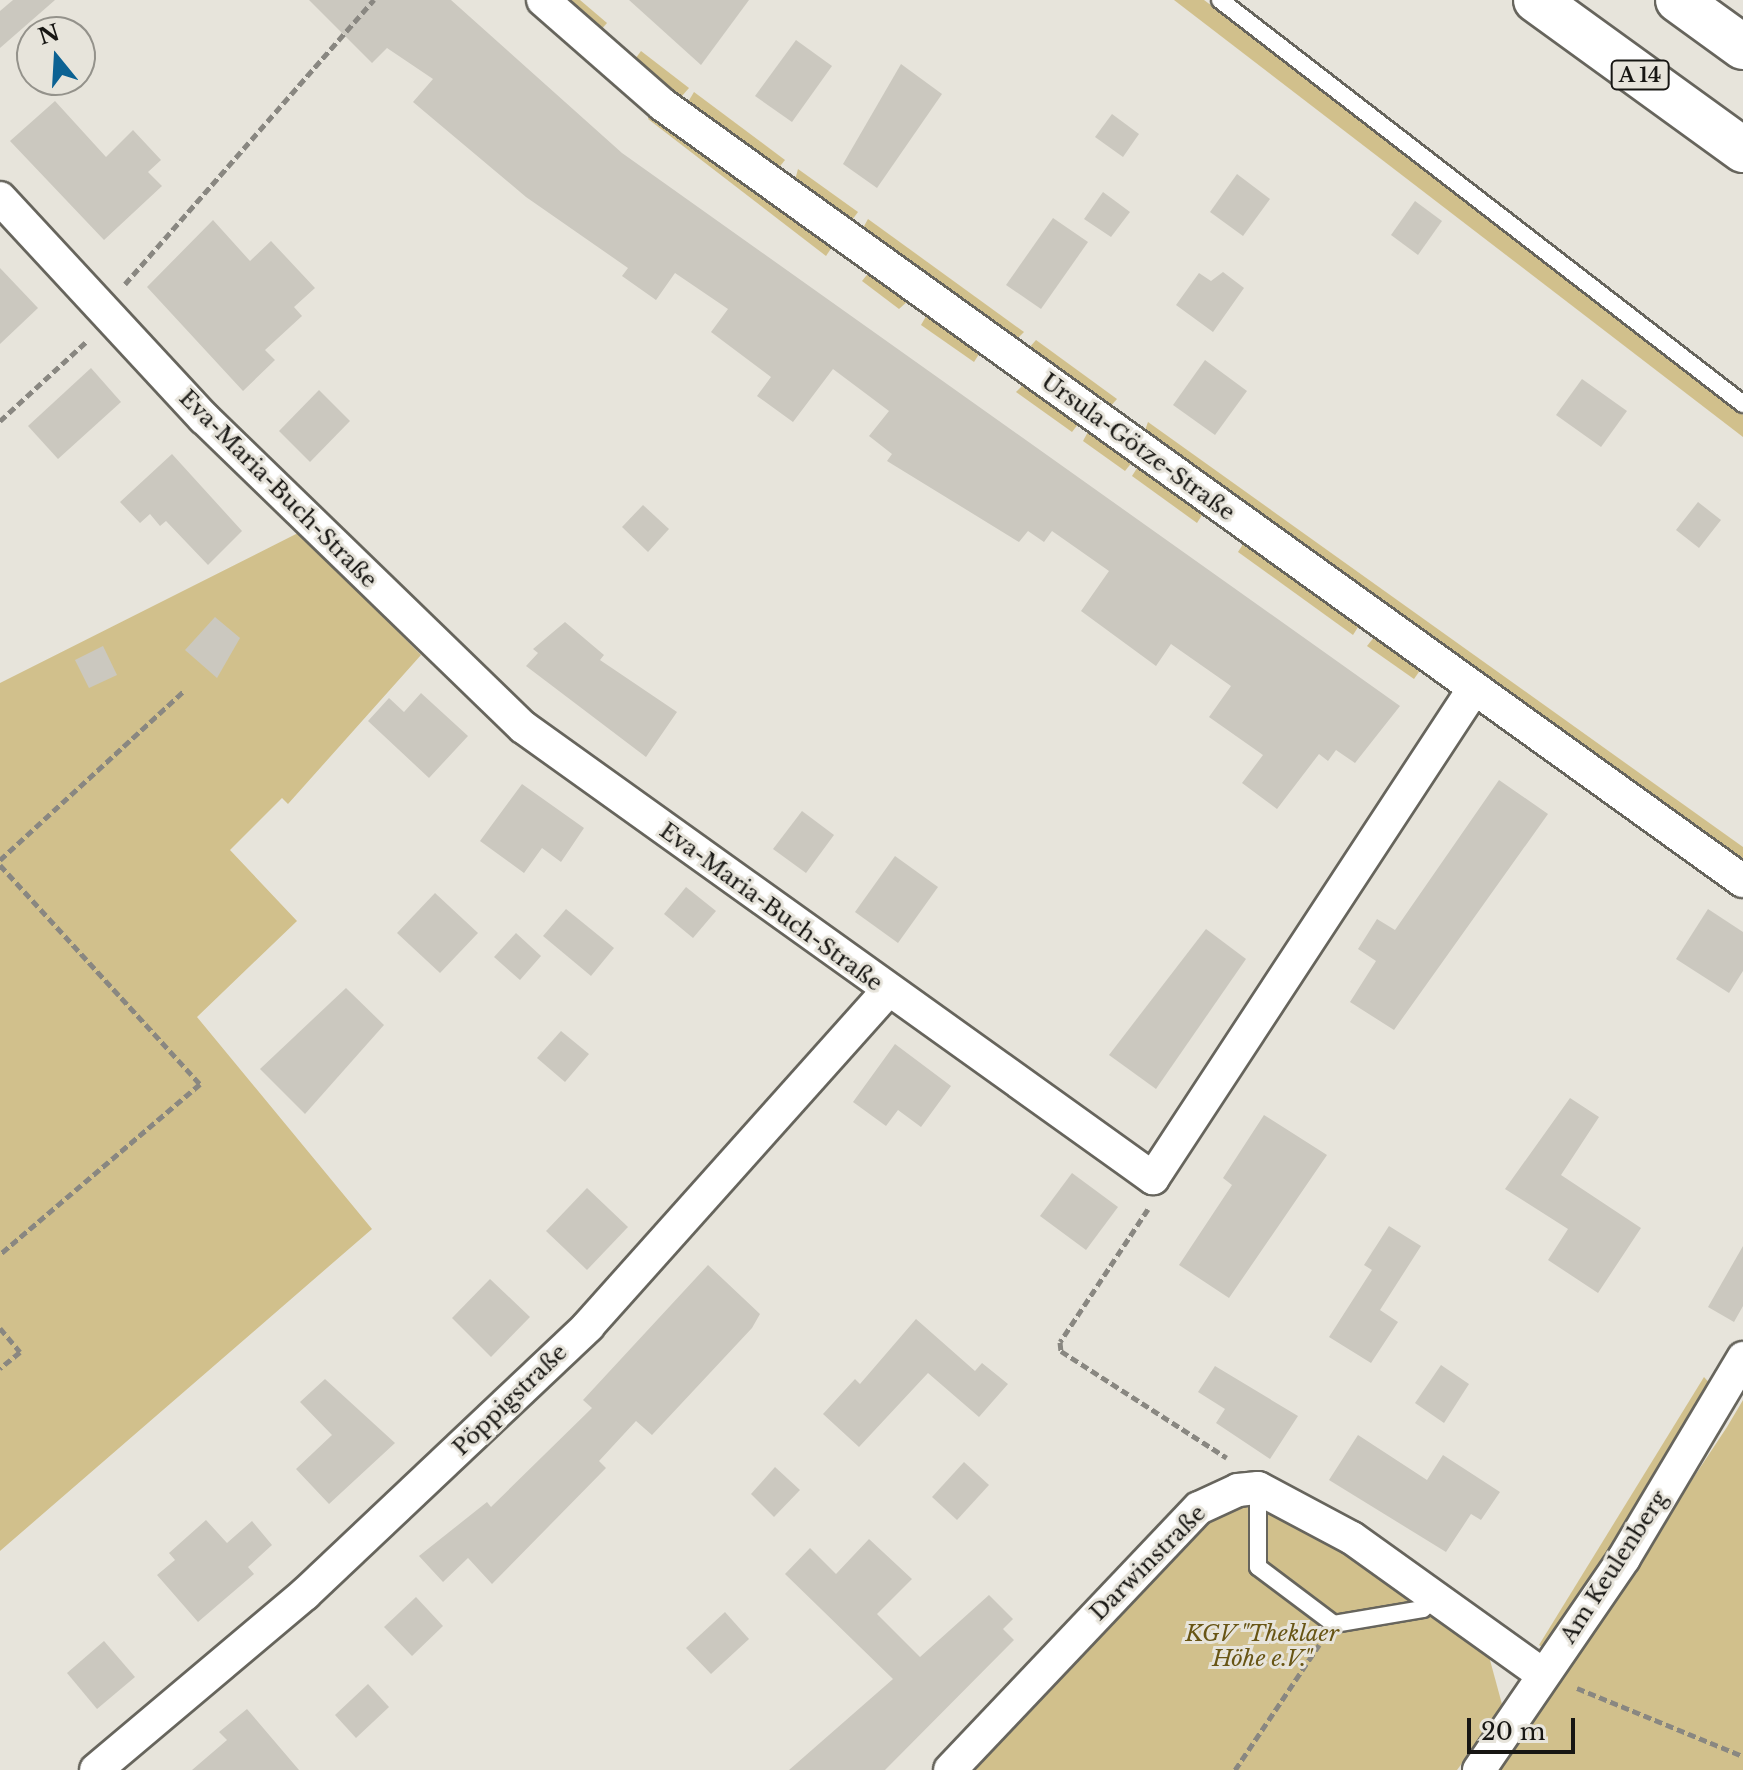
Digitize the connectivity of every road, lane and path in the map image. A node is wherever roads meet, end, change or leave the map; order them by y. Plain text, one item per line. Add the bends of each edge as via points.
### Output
1 (374, 0) edge
2 (543, 0) edge
3 (1220, 0) edge
4 (1536, 0) edge
5 (1678, 0) edge
6 (1743, 47) edge
7 (1743, 150) edge
8 (0, 198) edge
9 (107, 314) junction
10 (1743, 404) edge
11 (0, 421) edge
12 (1473, 690) junction
13 (184, 691) dead end
14 (0, 862) edge
15 (1743, 881) edge
16 (887, 991) junction
17 (1153, 1178) junction
18 (0, 1254) edge
19 (0, 1328) edge
20 (1743, 1358) edge
21 (0, 1368) edge
22 (1248, 1489) junction
23 (1435, 1595) junction
24 (1334, 1624) junction
25 (1542, 1674) junction
26 (1743, 1756) edge
27 (96, 1770) edge
28 (950, 1770) edge
29 (1235, 1770) edge
30 (1479, 1770) edge

1 - 9 path
2 - 12 street, Ursula-Götze-Straße via 663,105
3 - 10 lane
4 - 7 highway, A 14
5 - 6 highway
8 - 9 street, Eva-Maria-Buch-Straße
9 - 11 path
9 - 16 street, Eva-Maria-Buch-Straße via 523,727
12 - 15 street, Ursula-Götze-Straße
12 - 17 street
13 - 14 path
14 - 18 path via 200,1084
16 - 17 street, Eva-Maria-Buch-Straße
16 - 27 street, Pöppigstraße via 588,1326 305,1594
17 - 22 path via 1148,1210 1061,1351 1225,1455
19 - 21 path via 20,1352
20 - 25 street, Am Keulenberg via 1624,1558
22 - 23 street via 1352,1538
22 - 24 lane via 1258,1567
22 - 28 street, Darwinstraße via 1199,1508
23 - 24 lane via 1423,1609
23 - 25 street
24 - 29 path
25 - 26 path
25 - 30 street, Am Keulenberg

